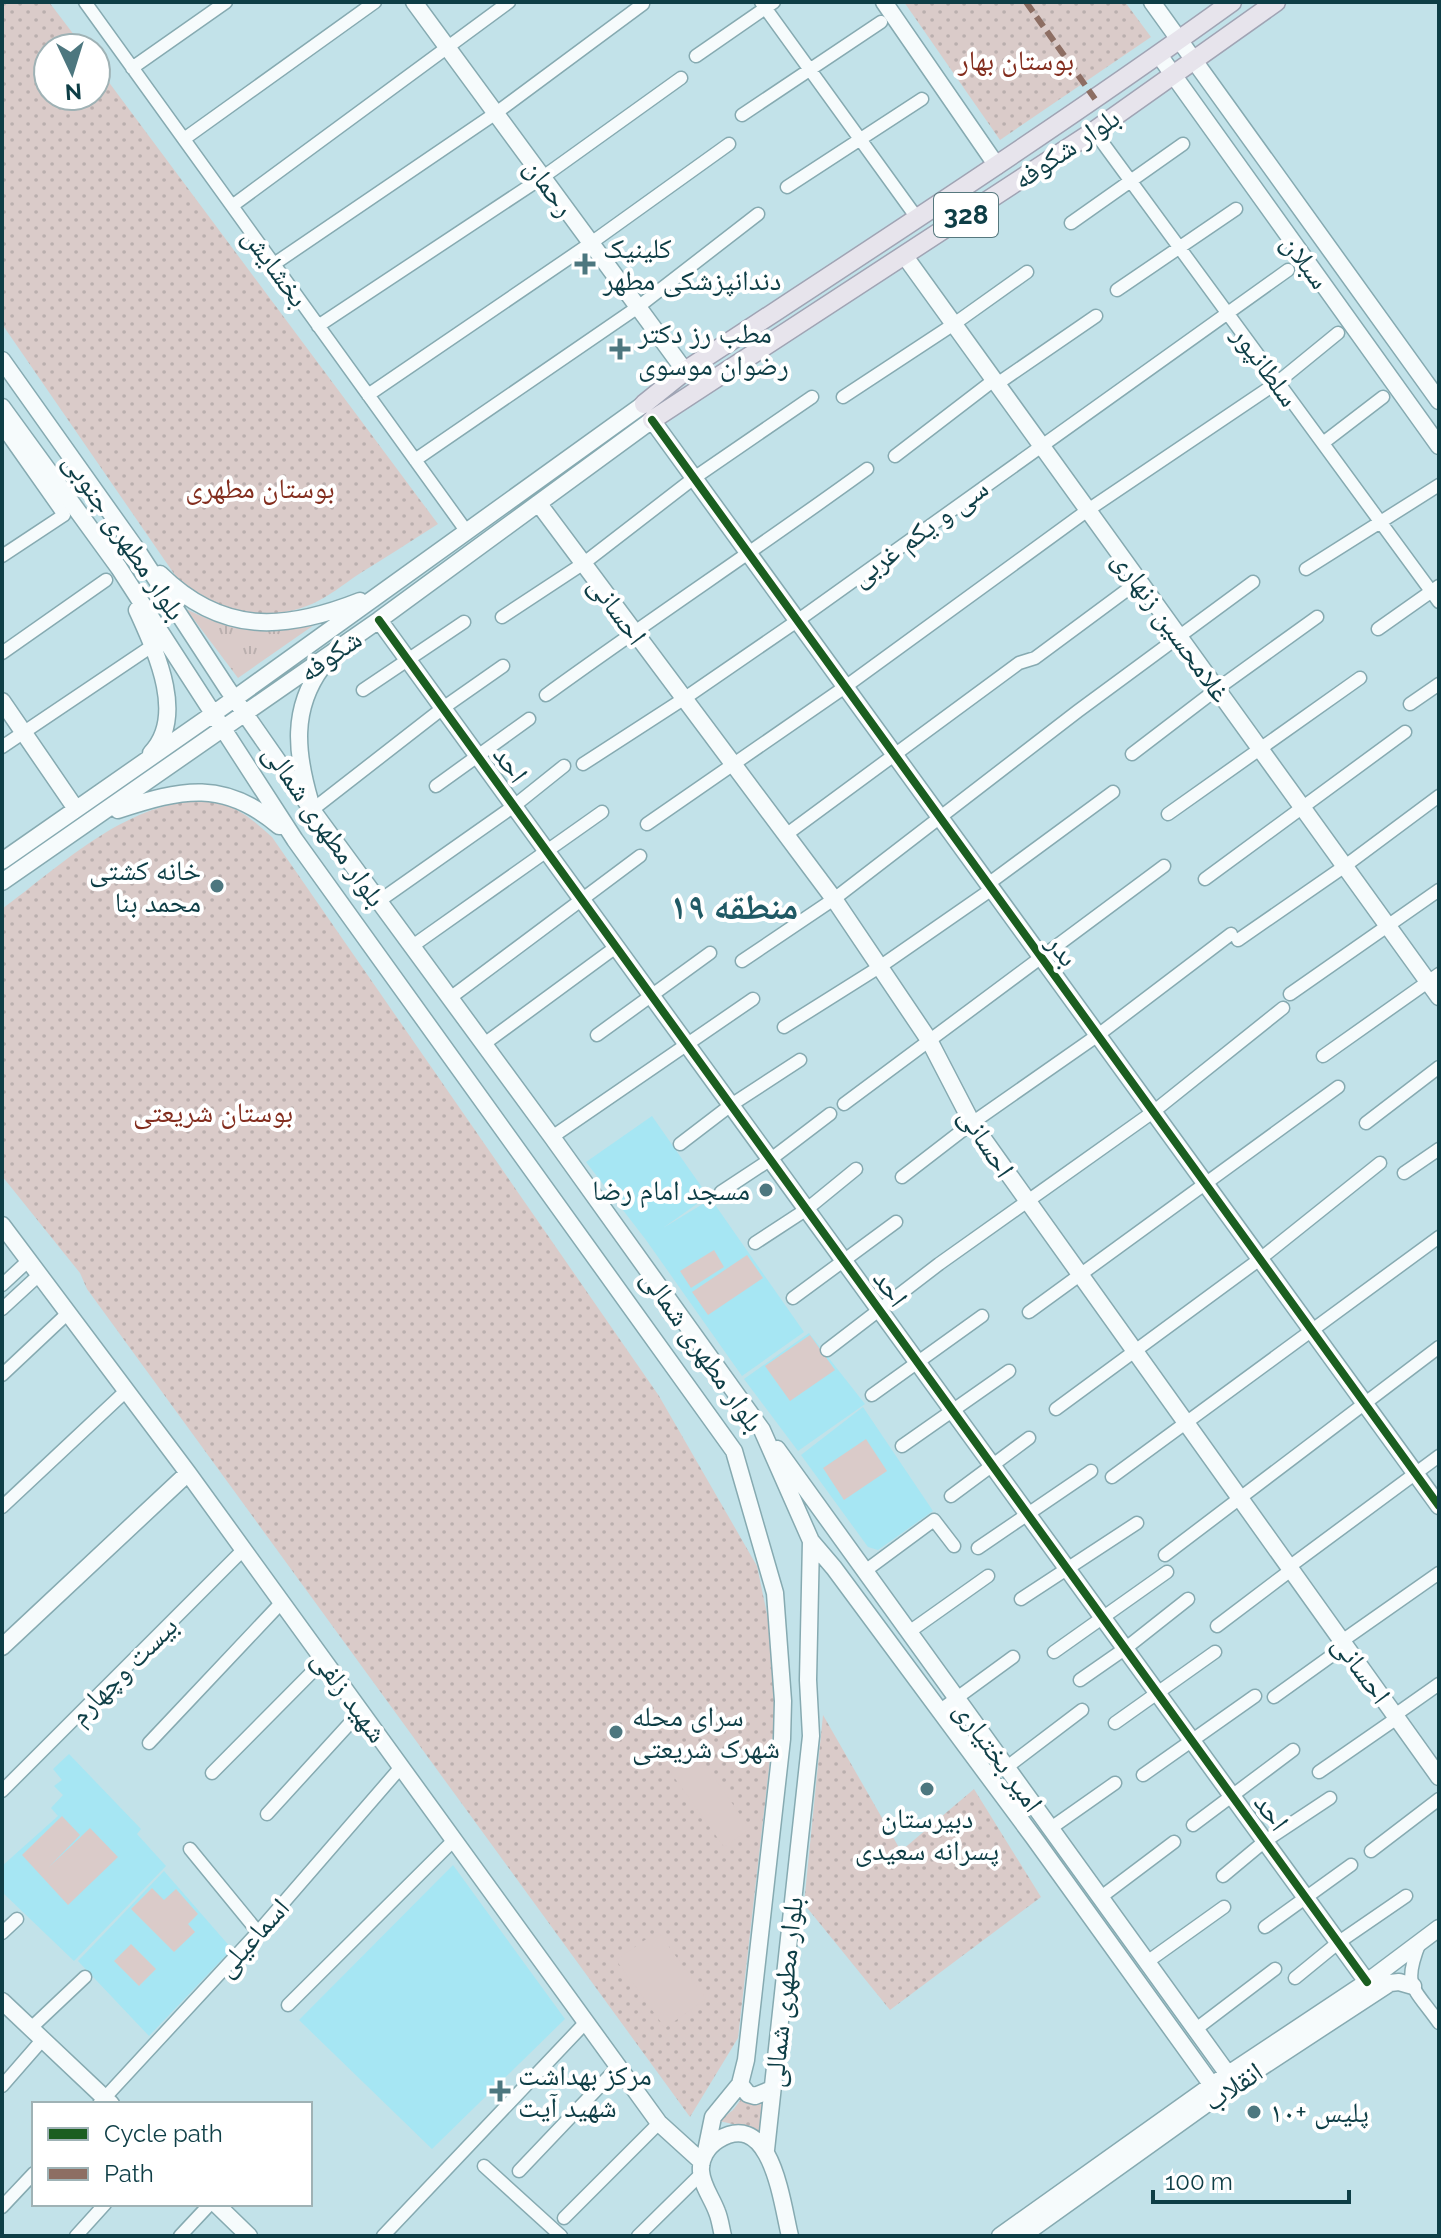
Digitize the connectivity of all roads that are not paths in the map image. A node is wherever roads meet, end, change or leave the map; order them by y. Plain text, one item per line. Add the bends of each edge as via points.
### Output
1 (226, 2) edge
2 (375, 2) edge
3 (414, 2) edge
4 (509, 2) edge
5 (884, 2) edge
6 (1152, 2) edge
7 (1232, 2) edge
8 (1276, 2) edge
9 (88, 3) edge
10 (643, 4) dead end
11 (767, 4) edge
12 (881, 22) dead end
13 (1179, 40) junction
14 (447, 47) junction
15 (1159, 55) junction
16 (696, 56) dead end
17 (1195, 60) junction
18 (132, 68) junction
19 (811, 71) junction
20 (1172, 75) junction
21 (681, 78) dead end
22 (922, 99) dead end
23 (496, 113) junction
24 (742, 115) dead end
25 (1094, 131) junction
26 (184, 139) junction
27 (860, 139) junction
28 (729, 144) dead end
29 (1183, 144) dead end
30 (997, 166) junction
31 (543, 177) junction
32 (1129, 180) junction
33 (787, 187) dead end
34 (232, 206) junction
35 (1236, 209) dead end
36 (758, 214) dead end
37 (917, 218) junction
38 (1071, 223) dead end
39 (591, 243) junction
40 (1180, 248) junction
41 (904, 255) junction
42 (274, 264) junction
43 (1288, 270) dead end
44 (1027, 272) dead end
45 (1117, 290) dead end
46 (638, 307) junction
47 (1227, 314) junction
48 (1096, 316) dead end
49 (954, 324) junction
50 (318, 326) junction
51 (1338, 333) dead end
52 (2, 360) edge
53 (685, 371) junction
54 (996, 382) junction
55 (1278, 382) junction
56 (368, 395) junction
57 (812, 397) dead end
58 (843, 397) dead end
59 (1383, 397) dead end
60 (1439, 401) edge
61 (2, 407) edge
62 (648, 412) junction
63 (2, 427) edge
64 (1323, 443) junction
65 (1041, 444) junction
66 (8, 446) edge
67 (1439, 446) edge
68 (895, 456) dead end
69 (415, 460) junction
70 (867, 469) dead end
71 (694, 478) junction
72 (1439, 485) edge
73 (539, 504) junction
74 (1088, 510) junction
75 (1380, 521) junction
76 (467, 532) junction
77 (137, 550) junction
78 (749, 554) junction
79 (2, 556) edge
80 (584, 563) junction
81 (119, 568) junction
82 (1306, 569) dead end
83 (106, 580) dead end
84 (1139, 581) junction
85 (1253, 582) dead end
86 (384, 592) junction
87 (1436, 593) edge
88 (502, 617) dead end
89 (1317, 617) dead end
90 (379, 620) junction
91 (797, 621) junction
92 (464, 622) dead end
93 (1378, 629) dead end
94 (633, 631) junction
95 (1178, 636) junction
96 (350, 641) junction
97 (152, 646) junction
98 (2, 653) edge
99 (408, 660) junction
100 (503, 666) dead end
101 (1360, 678) dead end
102 (1439, 684) edge
103 (845, 687) junction
104 (1217, 689) junction
105 (363, 690) dead end
106 (546, 695) dead end
107 (685, 698) junction
108 (235, 699) junction
109 (2, 701) edge
110 (1410, 704) dead end
111 (443, 708) junction
112 (213, 714) junction
113 (246, 714) junction
114 (529, 719) dead end
115 (223, 729) junction
116 (24, 732) junction
117 (1405, 732) dead end
118 (2, 747) edge
119 (1259, 747) junction
120 (894, 754) junction
121 (1132, 754) dead end
122 (478, 756) junction
123 (583, 764) dead end
124 (732, 764) junction
125 (564, 766) dead end
126 (129, 773) junction
127 (436, 786) dead end
128 (1113, 792) dead end
129 (1439, 796) edge
130 (514, 806) junction
131 (1303, 808) junction
132 (76, 809) junction
133 (312, 810) junction
134 (602, 812) dead end
135 (1168, 814) dead end
136 (101, 815) junction
137 (939, 816) junction
138 (647, 824) dead end
139 (787, 834) junction
140 (295, 840) junction
141 (548, 852) junction
142 (640, 856) dead end
143 (2, 861) edge
144 (1164, 866) dead end
145 (1345, 866) junction
146 (1205, 879) dead end
147 (2, 882) edge
148 (990, 887) junction
149 (1439, 890) edge
150 (834, 899) junction
151 (582, 900) junction
152 (379, 901) junction
153 (1388, 927) junction
154 (411, 947) junction
155 (616, 947) junction
156 (710, 953) dead end
157 (1042, 959) junction
158 (742, 961) dead end
159 (881, 966) junction
160 (1434, 978) edge
161 (1290, 994) dead end
162 (652, 996) junction
163 (1439, 997) edge
164 (450, 998) junction
165 (753, 999) dead end
166 (1283, 1008) dead end
167 (784, 1027) dead end
168 (597, 1035) dead end
169 (1098, 1035) junction
170 (929, 1040) junction
171 (484, 1044) junction
172 (687, 1044) junction
173 (1323, 1056) dead end
174 (800, 1060) dead end
175 (1439, 1067) edge
176 (1338, 1087) dead end
177 (844, 1104) dead end
178 (731, 1105) junction
179 (1153, 1112) junction
180 (830, 1114) dead end
181 (972, 1123) junction
182 (1366, 1123) dead end
183 (552, 1137) junction
184 (680, 1144) dead end
185 (1439, 1149) edge
186 (771, 1159) junction
187 (1380, 1163) dead end
188 (856, 1169) dead end
189 (1404, 1173) dead end
190 (902, 1177) dead end
191 (1206, 1185) junction
192 (721, 1192) dead end
193 (1026, 1202) junction
194 (807, 1209) junction
195 (896, 1222) dead end
196 (2, 1225) edge
197 (1439, 1237) edge
198 (755, 1243) dead end
199 (1260, 1259) junction
200 (28, 1261) junction
201 (845, 1261) junction
202 (39, 1275) junction
203 (1080, 1277) junction
204 (2, 1285) edge
205 (793, 1298) dead end
206 (2, 1309) edge
207 (879, 1310) junction
208 (1029, 1312) dead end
209 (68, 1313) junction
210 (982, 1316) dead end
211 (1311, 1330) junction
212 (1439, 1347) edge
213 (827, 1350) dead end
214 (1133, 1350) junction
215 (918, 1363) junction
216 (1009, 1371) dead end
217 (2, 1375) edge
218 (127, 1390) junction
219 (872, 1395) dead end
220 (1365, 1405) junction
221 (1056, 1409) dead end
222 (952, 1410) junction
223 (1186, 1425) junction
224 (762, 1430) junction
225 (1029, 1438) dead end
226 (902, 1446) dead end
227 (1439, 1456) edge
228 (993, 1467) junction
229 (1091, 1471) dead end
230 (188, 1473) junction
231 (1415, 1473) junction
232 (1112, 1477) dead end
233 (951, 1496) dead end
234 (1239, 1499) junction
235 (1439, 1506) edge
236 (2, 1507) edge
237 (1029, 1515) junction
238 (1137, 1523) dead end
239 (811, 1541) junction
240 (954, 1546) dead end
241 (978, 1548) dead end
242 (244, 1549) junction
243 (1165, 1555) dead end
244 (1068, 1569) junction
245 (1290, 1569) junction
246 (865, 1571) junction
247 (1167, 1572) dead end
248 (1439, 1573) edge
249 (988, 1576) dead end
250 (1021, 1599) dead end
251 (1188, 1599) dead end
252 (282, 1602) junction
253 (1103, 1618) junction
254 (1217, 1626) dead end
255 (909, 1632) junction
256 (1344, 1644) junction
257 (2, 1647) edge
258 (1126, 1648) junction
259 (1054, 1652) dead end
260 (1215, 1652) dead end
261 (1013, 1657) dead end
262 (324, 1660) junction
263 (1080, 1680) dead end
264 (1439, 1684) edge
265 (1158, 1694) junction
266 (1255, 1696) dead end
267 (956, 1697) junction
268 (1274, 1697) dead end
269 (1082, 1710) dead end
270 (361, 1711) junction
271 (939, 1711) junction
272 (1396, 1717) junction
273 (1115, 1723) dead end
274 (1191, 1739) junction
275 (149, 1743) dead end
276 (1293, 1750) dead end
277 (401, 1767) junction
278 (1007, 1767) junction
279 (1319, 1772) dead end
280 (212, 1773) dead end
281 (1143, 1775) dead end
282 (1439, 1777) edge
283 (1115, 1783) dead end
284 (2, 1791) edge
285 (1231, 1794) junction
286 (1330, 1798) dead end
287 (1439, 1799) edge
288 (267, 1814) dead end
289 (1193, 1825) dead end
290 (1051, 1828) junction
291 (454, 1840) junction
292 (1265, 1841) junction
293 (1174, 1842) dead end
294 (190, 1849) dead end
295 (1371, 1851) dead end
296 (1351, 1865) dead end
297 (1223, 1876) dead end
298 (1096, 1891) junction
299 (1406, 1896) dead end
300 (1307, 1897) junction
301 (1077, 1898) junction
302 (1224, 1907) dead end
303 (17, 1919) dead end
304 (1265, 1927) dead end
305 (1439, 1928) edge
306 (258, 1932) junction
307 (2, 1933) edge
308 (1339, 1942) junction
309 (1420, 1942) junction
310 (1147, 1962) junction
311 (1275, 1969) dead end
312 (85, 1977) dead end
313 (1295, 1978) dead end
314 (1367, 1982) junction
315 (1413, 1986) junction
316 (2, 2001) edge
317 (288, 2005) dead end
318 (586, 2022) junction
319 (1439, 2023) edge
320 (1196, 2029) junction
321 (37, 2034) junction
322 (618, 2067) junction
323 (1231, 2079) junction
324 (740, 2084) junction
325 (2, 2086) edge
326 (772, 2089) junction
327 (1215, 2090) junction
328 (105, 2102) edge
329 (659, 2123) junction
330 (766, 2150) junction
331 (703, 2163) junction
332 (484, 2166) dead end
333 (519, 2171) dead end
334 (32, 2175) edge
335 (103, 2206) edge
336 (211, 2206) edge
337 (215, 2206) edge
338 (2, 2207) edge
339 (564, 2218) dead end
340 (76, 2236) edge
341 (180, 2236) edge
342 (249, 2236) edge
343 (383, 2236) edge
344 (561, 2236) edge
345 (638, 2236) edge
346 (723, 2236) edge
347 (790, 2236) edge
348 (1000, 2236) edge
349 (1022, 2236) edge

1 - 18 street
2 - 26 street
3 - 14 main road, رحمان
4 - 14 street
5 - 30 main road
6 - 13 main road, سبلان
7 - 13 main road, بلوار شکوفه / 328
8 - 17 main road, بلوار شکوفه / 328
9 - 18 street, بخشایش
10 - 23 street
11 - 16 street
11 - 19 street
12 - 19 street
13 - 15 main road, بلوار شکوفه / 328
13 - 17 main road, سبلان
14 - 23 main road, رحمان
14 - 34 street
15 - 20 main road, سبلان
15 - 30 main road, بلوار شکوفه / 328
17 - 20 main road, بلوار شکوفه / 328
17 - 60 main road, سبلان
18 - 26 street, بخشایش
19 - 24 street
19 - 27 street
20 - 25 main road, بلوار شکوفه / 328
20 - 67 main road, سبلان
21 - 31 street
22 - 27 street
23 - 31 main road, رحمان
23 - 42 street
25 - 32 street, سلطانپور
25 - 41 main road, بلوار شکوفه / 328
26 - 34 street, بخشایش
27 - 33 street
27 - 37 street
28 - 39 street
29 - 32 street
30 - 37 main road, بلوار شکوفه / 328
31 - 39 main road, رحمان
31 - 50 street
32 - 38 street
32 - 40 street, سلطانپور
34 - 42 street, بخشایش
35 - 40 street
36 - 46 street
37 - 53 main road, بلوار شکوفه / 328
39 - 46 main road, رحمان
39 - 56 street
40 - 45 street
40 - 47 street, سلطانپور
41 - 49 main road, غلامحسین زنهاری
41 - 62 main road, بلوار شکوفه / 328
42 - 50 street, بخشایش
43 - 47 street, سی و یکم غربی
44 - 49 street
46 - 53 main road, رحمان
46 - 69 street
47 - 55 street, سلطانپور
47 - 65 street, سی و یکم غربی
48 - 54 street
49 - 54 main road, غلامحسین زنهاری
49 - 58 street
50 - 56 street, بخشایش
51 - 55 street
52 - 77 main road, بلوار مطهری جنوبی
53 - 62 main road, بلوار شکوفه / 328
54 - 65 main road, غلامحسین زنهاری
54 - 68 street
55 - 64 street, سلطانپور
55 - 74 street
56 - 69 street, بخشایش
57 - 71 street
59 - 64 street
61 - 81 main road, بلوار مطهری جنوبی
62 - 71 main road, بدر
62 - 73 main road, شکوفه / 328
62 - 76 main road, شکوفه / 328
63 - 66 street
64 - 75 street, سلطانپور
65 - 74 main road, غلامحسین زنهاری
65 - 91 street, سی و یکم غربی
66 - 79 street via 64,515
69 - 76 street, بخشایش
70 - 78 street
71 - 78 main road, بدر
71 - 80 street
72 - 75 street
73 - 80 main road, احسانی
73 - 90 main road, شکوفه / 328
74 - 84 main road, غلامحسین زنهاری
74 - 103 street
75 - 82 street
75 - 87 street, سلطانپور
76 - 86 main road, شکوفه / 328
77 - 86 main road via 195,601 243,622 310,618
77 - 108 main road, بلوار مطهری جنوبی
78 - 91 main road, بدر
78 - 94 street
80 - 88 street
80 - 94 main road, احسانی
81 - 97 main road
81 - 112 main road, بلوار مطهری جنوبی
83 - 98 street
84 - 95 main road, غلامحسین زنهاری
84 - 120 street
85 - 95 street
86 - 108 main road, شکوفه / 328
87 - 93 street
89 - 104 street
90 - 96 main road, شکوفه / 328
90 - 99 main road, احد
91 - 103 main road, بدر
91 - 107 street, سی و یکم غربی
92 - 99 street
94 - 106 street
94 - 107 main road, احسانی
95 - 104 main road, غلامحسین زنهاری
95 - 137 street
96 - 113 main road, شکوفه / 328
96 - 133 main road via 322,668 301,705 300,749
97 - 116 street
97 - 126 main road via 167,724 157,747
99 - 105 street
99 - 111 main road, احد
100 - 111 street
101 - 119 street
102 - 110 street
103 - 120 main road, بدر
103 - 124 street
104 - 119 main road, غلامحسین زنهاری
104 - 121 street
107 - 123 street, سی و یکم غربی
107 - 124 main road, احسانی
108 - 112 main road, شکوفه / 328
108 - 113 main road, بلوار مطهری جنوبی
109 - 116 main road
111 - 122 main road, احد
111 - 133 street
112 - 115 main road, بلوار مطهری جنوبی
112 - 126 main road, شکوفه / 328
113 - 115 main road, شکوفه / 328
113 - 133 main road, بلوار مطهری شمالی
114 - 122 street
115 - 136 main road, شکوفه / 328
115 - 140 main road, بلوار مطهری شمالی
116 - 118 street
116 - 132 main road
117 - 131 street
119 - 131 main road, غلامحسین زنهاری
119 - 135 street
120 - 137 main road, بدر
120 - 139 street
122 - 127 street
122 - 130 main road, احد
124 - 138 street
124 - 139 main road, احسانی
125 - 130 street
126 - 132 main road, شکوفه / 328
128 - 148 street
129 - 145 street
130 - 141 main road, احد
130 - 152 street
131 - 145 main road, غلامحسین زنهاری
131 - 146 street
132 - 143 main road, شکوفه / 328
133 - 152 main road, بلوار مطهری شمالی
134 - 141 street
136 - 140 main road via 154,798 224,793 264,813
136 - 147 main road, شکوفه / 328
137 - 148 main road, بدر
137 - 150 street
139 - 150 main road, احسانی
140 - 324 main road, بلوار مطهری شمالی via 734,1451 775,1593 783,1701
141 - 151 main road, احد
141 - 154 street
142 - 151 street
144 - 157 street
145 - 153 main road, غلامحسین زنهاری
145 - 169 street via 1234,937
148 - 157 main road, بدر
148 - 159 street
149 - 153 street
150 - 158 street
150 - 159 main road, احسانی
151 - 155 main road, احد
151 - 164 street
152 - 154 main road, بلوار مطهری شمالی
153 - 160 main road, غلامحسین زنهاری
153 - 161 street
154 - 164 main road, بلوار مطهری شمالی
155 - 162 main road, احد
155 - 171 street
156 - 162 street
157 - 169 main road, بدر
157 - 170 street
159 - 167 street
159 - 170 main road, احسانی
160 - 163 main road, غلامحسین زنهاری
160 - 173 street
162 - 168 street
162 - 172 main road, احد
164 - 171 main road, بلوار مطهری شمالی
165 - 172 street
166 - 179 street
169 - 179 main road, بدر
169 - 181 street
170 - 177 street
170 - 181 main road, احسانی
171 - 183 main road, بلوار مطهری شمالی
172 - 178 main road, احد
172 - 183 street
174 - 178 street
175 - 182 street
176 - 191 street
178 - 184 street
178 - 186 main road, احد
179 - 191 main road, بدر
179 - 193 street
180 - 186 street
181 - 190 street
181 - 193 main road, احسانی
183 - 224 main road, بلوار مطهری شمالی
185 - 189 street
186 - 192 street
186 - 194 main road, احد
187 - 199 street
188 - 194 street
191 - 199 main road, بدر
191 - 203 street
193 - 203 main road, احسانی
193 - 207 street
194 - 198 street
194 - 201 main road, احد
195 - 201 street
196 - 200 main road, شهید زلفی
197 - 211 street
199 - 211 main road, بدر
199 - 214 street
200 - 202 main road, شهید زلفی
200 - 204 street
201 - 205 street
201 - 207 main road, احد
202 - 206 street
202 - 209 main road, شهید زلفی
203 - 208 street
203 - 214 main road, احسانی
207 - 213 street
207 - 215 main road, احد
209 - 217 street
209 - 218 main road, شهید زلفی
210 - 215 street
211 - 220 main road, بدر
211 - 223 street
212 - 220 street
214 - 221 street
214 - 223 main road, احسانی
215 - 219 street
215 - 222 main road, احد
216 - 222 street
218 - 230 main road, شهید زلفی
218 - 236 street
220 - 231 main road, بدر
220 - 234 street
222 - 226 street
222 - 228 main road, احد
223 - 232 street
223 - 234 main road, احسانی
224 - 239 main road, بلوار مطهری شمالی
224 - 246 main road, امیر بختیاری
225 - 228 street
227 - 231 street
228 - 233 street
228 - 237 main road, احد
229 - 237 street
230 - 242 main road, شهید زلفی
230 - 257 main road
231 - 235 main road, بدر
231 - 245 street
234 - 243 street
234 - 245 main road, احسانی
237 - 241 street
237 - 244 main road, احد
238 - 244 street
239 - 271 main road, امیر بختیاری
239 - 326 main road, بلوار مطهری شمالی via 811,1736
240 - 246 street via 934,1520
242 - 252 main road, شهید زلفی
242 - 284 street, بیست وچهارم
244 - 250 street
244 - 253 main road, احد
245 - 254 street
245 - 256 main road, احسانی
246 - 255 main road, امیر بختیاری
247 - 253 street
248 - 256 street
249 - 255 street
251 - 258 street
252 - 262 main road, شهید زلفی
252 - 275 street
253 - 258 main road, احد
253 - 259 street
255 - 267 main road, امیر بختیاری
256 - 268 street
256 - 272 main road, احسانی
258 - 263 street
258 - 265 main road, احد
260 - 265 street
261 - 267 street
262 - 270 main road, شهید زلفی
262 - 280 street
264 - 272 street
265 - 273 street
265 - 274 main road, احد
266 - 274 street
267 - 271 street
267 - 278 main road, امیر بختیاری
269 - 278 street
270 - 277 main road, شهید زلفی
270 - 288 street
271 - 301 main road, امیر بختیاری
272 - 279 street
272 - 282 main road, احسانی
274 - 281 street
274 - 285 main road, احد
276 - 285 street
277 - 291 main road, شهید زلفی
277 - 306 street, اسماعیلی
278 - 290 main road, امیر بختیاری
283 - 290 street
285 - 289 street
285 - 292 main road, احد
286 - 292 street
287 - 295 street
290 - 298 main road, امیر بختیاری
291 - 317 street
291 - 318 main road, شهید زلفی
292 - 297 street
292 - 300 main road, احد
293 - 298 street
294 - 306 street
296 - 300 street
298 - 301 main road
298 - 310 main road, امیر بختیاری
299 - 308 street
300 - 304 street
300 - 308 main road, احد
301 - 327 main road, امیر بختیاری
302 - 310 street
303 - 307 street
305 - 309 main road, انقلاب
306 - 328 street, اسماعیلی
308 - 313 street
308 - 314 main road, احد
309 - 314 main road, انقلاب
309 - 315 street via 1410,1969
310 - 320 main road, امیر بختیاری
311 - 320 street
312 - 321 street
314 - 323 main road, انقلاب
315 - 319 street
315 - 323 main road, انقلاب via 1390,1983
316 - 321 main road
318 - 322 main road, شهید زلفی
318 - 343 street
320 - 323 main road, امیر بختیاری
321 - 325 street
321 - 328 main road
322 - 329 main road, شهید زلفی
322 - 333 street
323 - 327 main road, انقلاب
324 - 326 main road via 755,2096
324 - 331 main road, بلوار مطهری شمالی via 713,2117
326 - 330 main road, بلوار مطهری شمالی
327 - 348 main road, انقلاب
327 - 349 main road, انقلاب
329 - 331 main road, شهید زلفی
329 - 339 street
330 - 331 main road via 748,2136 736,2135 714,2142
330 - 347 main road
331 - 345 street
331 - 346 main road
332 - 344 street
334 - 338 street
335 - 340 street
336 - 341 street
337 - 342 main road

